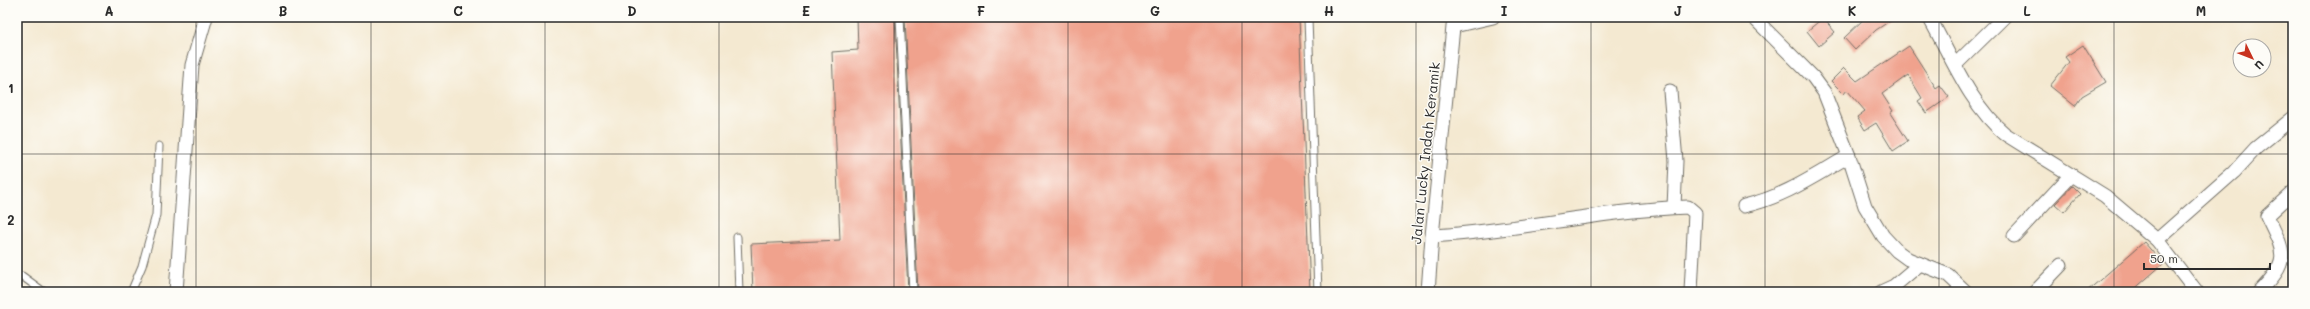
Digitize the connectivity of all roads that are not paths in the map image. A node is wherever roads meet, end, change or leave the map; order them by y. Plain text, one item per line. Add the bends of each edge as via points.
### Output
1 (206, 17) edge
2 (900, 17) edge
3 (1493, 17) edge
4 (1929, 17) edge
5 (2004, 17) edge
6 (1308, 19) dead end
7 (1755, 19) dead end
8 (1454, 22) edge
9 (1955, 65) junction
10 (1670, 91) dead end
11 (2293, 118) edge
12 (159, 146) dead end
13 (1849, 156) junction
14 (2071, 175) junction
15 (2293, 192) edge
16 (1744, 206) dead end
17 (1674, 207) junction
18 (1432, 236) junction
19 (2014, 236) dead end
20 (737, 237) dead end
21 (2157, 240) junction
22 (1920, 264) junction
23 (2061, 265) dead end
24 (22, 276) dead end
25 (44, 292) edge
26 (131, 292) edge
27 (176, 292) edge
28 (739, 292) edge
29 (913, 292) edge
30 (1318, 292) edge
31 (1428, 292) edge
32 (1692, 292) edge
33 (1881, 292) edge
34 (1966, 292) edge
35 (2035, 292) edge
36 (2197, 292) edge
37 (2259, 292) edge

1 - 27 street via 192,65
2 - 29 lane
3 - 8 street
4 - 9 street
5 - 9 street
6 - 30 lane
7 - 13 street via 1813,77 1824,92
8 - 18 street, Jalan Lucky Indah Keramik
9 - 14 street via 1992,123 2005,134
10 - 17 street via 1676,161
11 - 21 street via 2256,148 2234,172
12 - 26 lane via 156,215 142,266
13 - 16 street via 1785,193 1767,201
13 - 22 street via 1873,222 1897,251
14 - 19 street
14 - 21 street via 2105,196
15 - 37 street via 2267,216 2284,255 2274,275
17 - 18 street via 1470,234
17 - 32 street via 1688,207 1695,213
18 - 31 street, Jalan Lucky Indah Keramik
20 - 28 lane
21 - 36 street
22 - 33 street via 1894,286
22 - 34 street via 1948,275
23 - 35 street
24 - 25 lane

